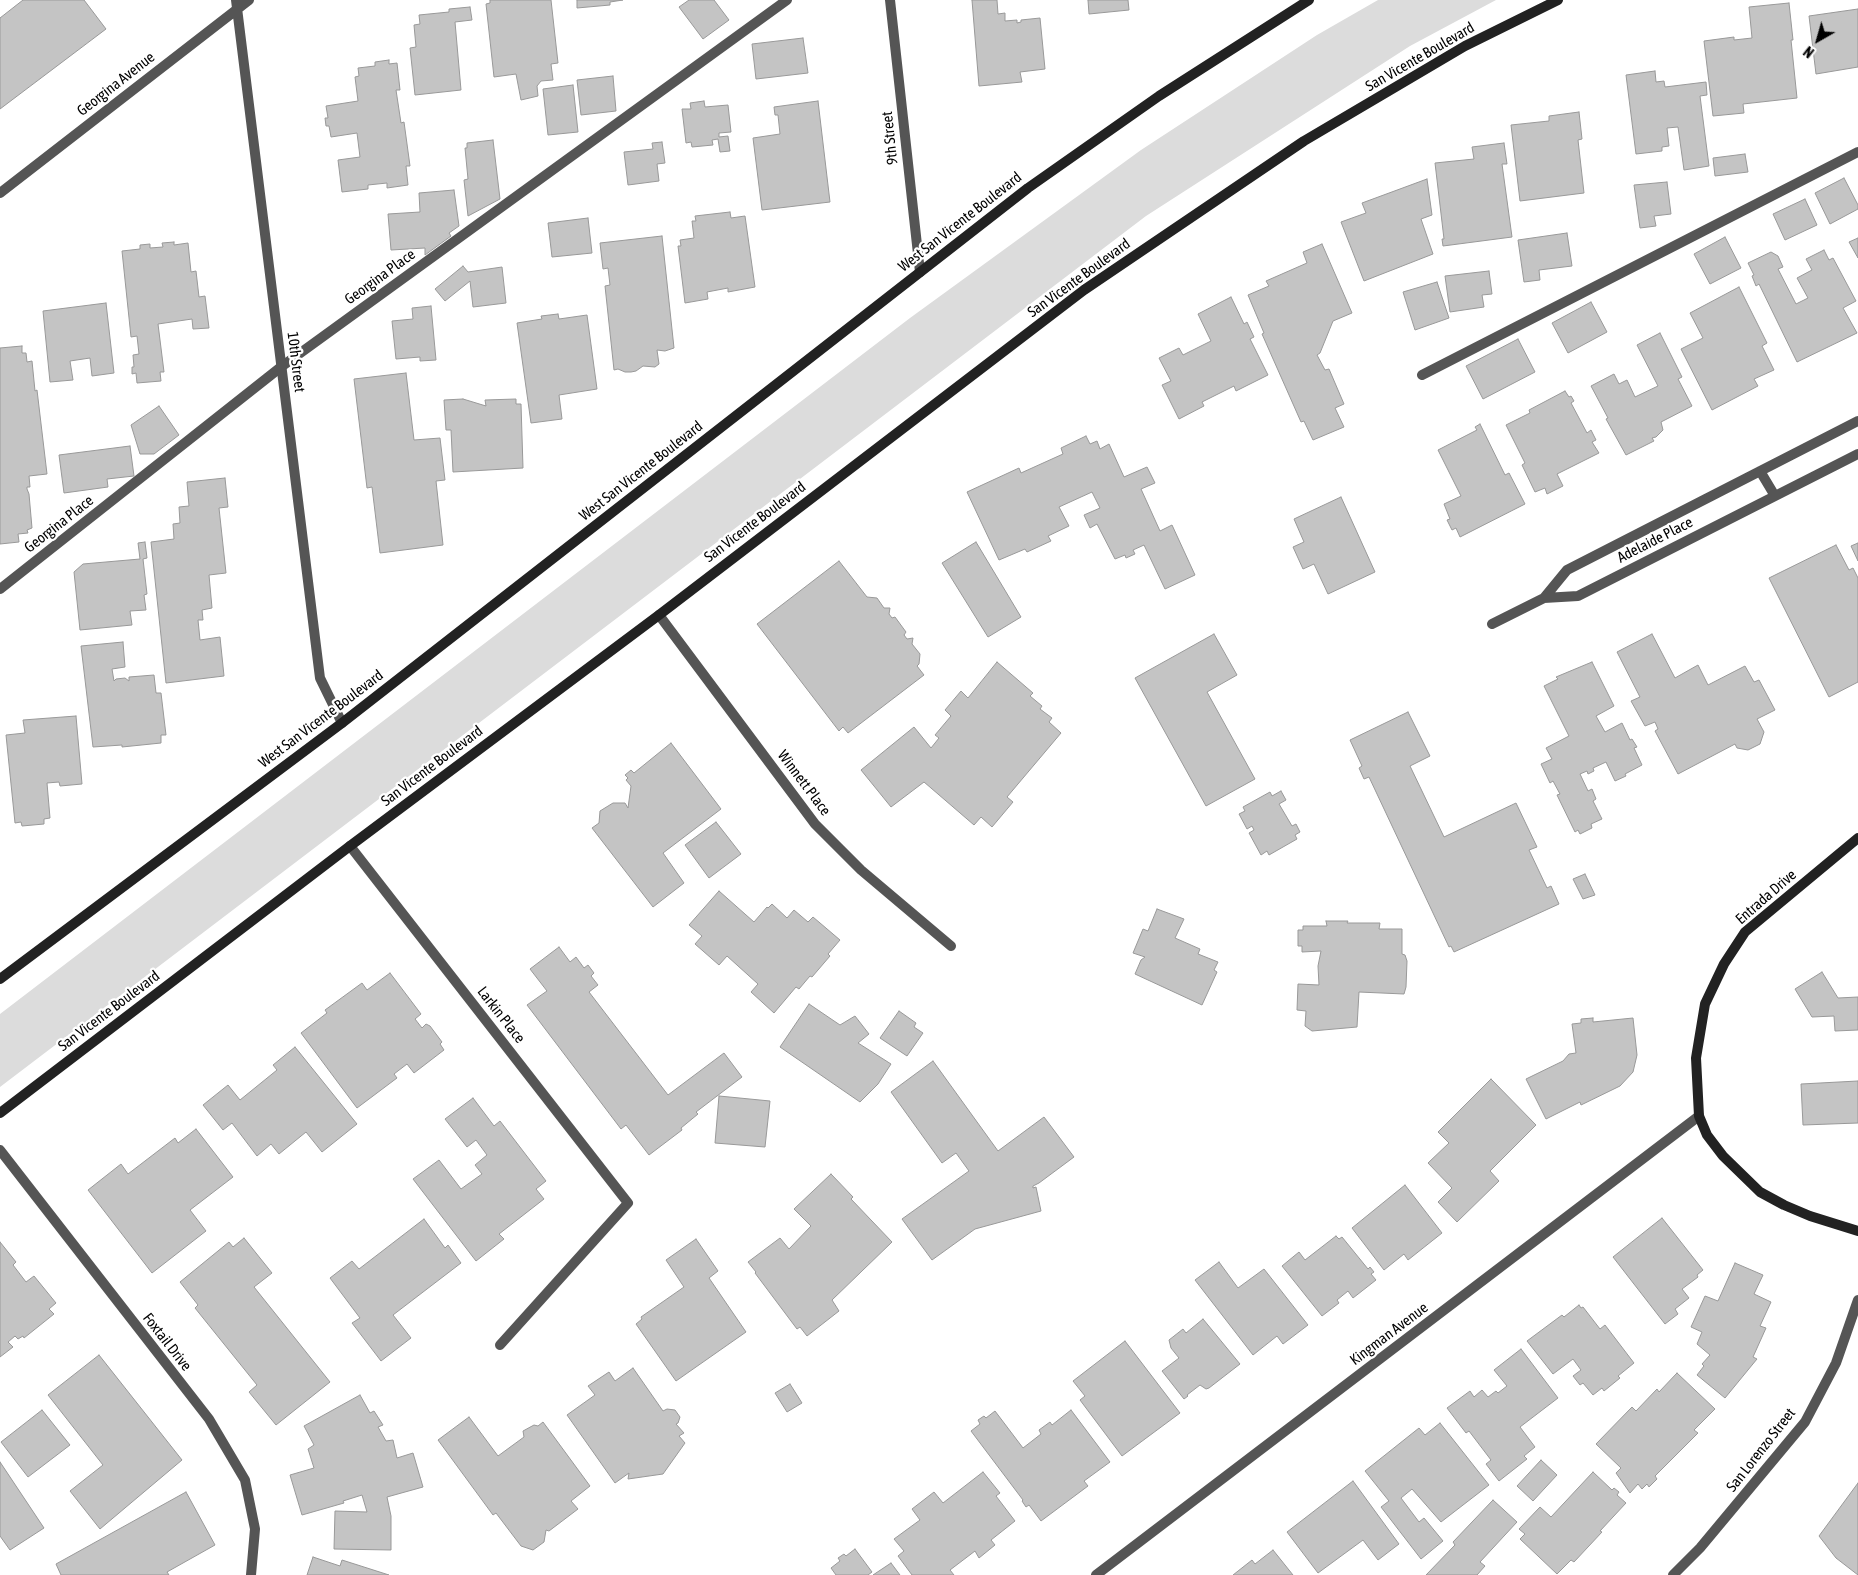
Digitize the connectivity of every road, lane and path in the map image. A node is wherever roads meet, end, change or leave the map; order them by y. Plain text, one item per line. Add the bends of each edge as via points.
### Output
1 (249, 0) edge
2 (787, 0) edge
3 (890, 0) edge
4 (1309, 0) edge
5 (1558, 0) edge
6 (236, 5) edge
7 (1858, 152) edge
8 (0, 192) edge
9 (920, 272) junction
10 (282, 367) junction
11 (1422, 375) dead end
12 (1858, 420) edge
13 (1858, 454) edge
14 (1760, 470) junction
15 (1776, 496) junction
16 (0, 589) edge
17 (1544, 598) junction
18 (659, 615) junction
19 (1492, 624) dead end
20 (342, 723) junction
21 (1858, 838) edge
22 (350, 846) junction
23 (951, 946) dead end
24 (0, 979) edge
25 (0, 1113) edge
26 (1699, 1116) junction
27 (0, 1150) edge
28 (1858, 1231) edge
29 (1858, 1300) edge
30 (500, 1345) dead end
31 (252, 1575) edge
32 (1096, 1575) edge
33 (1673, 1575) edge

1 - 6 street, Georgina Avenue
2 - 10 street, Georgina Place
3 - 9 street, 9th Street
4 - 9 main road, West San Vicente Boulevard via 1158,96 1028,188
5 - 18 main road, San Vicente Boulevard via 1465,46 1304,141 1084,290
6 - 8 street, Georgina Avenue
6 - 10 street, 10th Street
7 - 11 street
9 - 20 main road, West San Vicente Boulevard
10 - 16 street, Georgina Place
10 - 20 street, 10th Street via 320,678
12 - 14 street, Adelaide Place
13 - 15 street, Adelaide Place
14 - 15 street
14 - 17 street, Adelaide Place via 1567,570
15 - 17 street, Adelaide Place via 1578,596
17 - 19 street, Adelaide Place
18 - 22 main road, San Vicente Boulevard
18 - 23 street, Winnett Place via 816,824 861,870
20 - 24 main road, West San Vicente Boulevard
21 - 26 main road, Entrada Drive via 1745,932 1724,964 1705,1004 1696,1058
22 - 25 main road, San Vicente Boulevard
22 - 30 street, Larkin Place via 628,1203
26 - 28 main road, Entrada Drive via 1707,1135 1723,1156 1760,1192 1810,1216
26 - 32 street, Kingman Avenue
27 - 31 street, Foxtail Drive via 208,1419 246,1480 255,1529
29 - 33 street, San Lorenzo Street via 1836,1363 1805,1422 1700,1548

